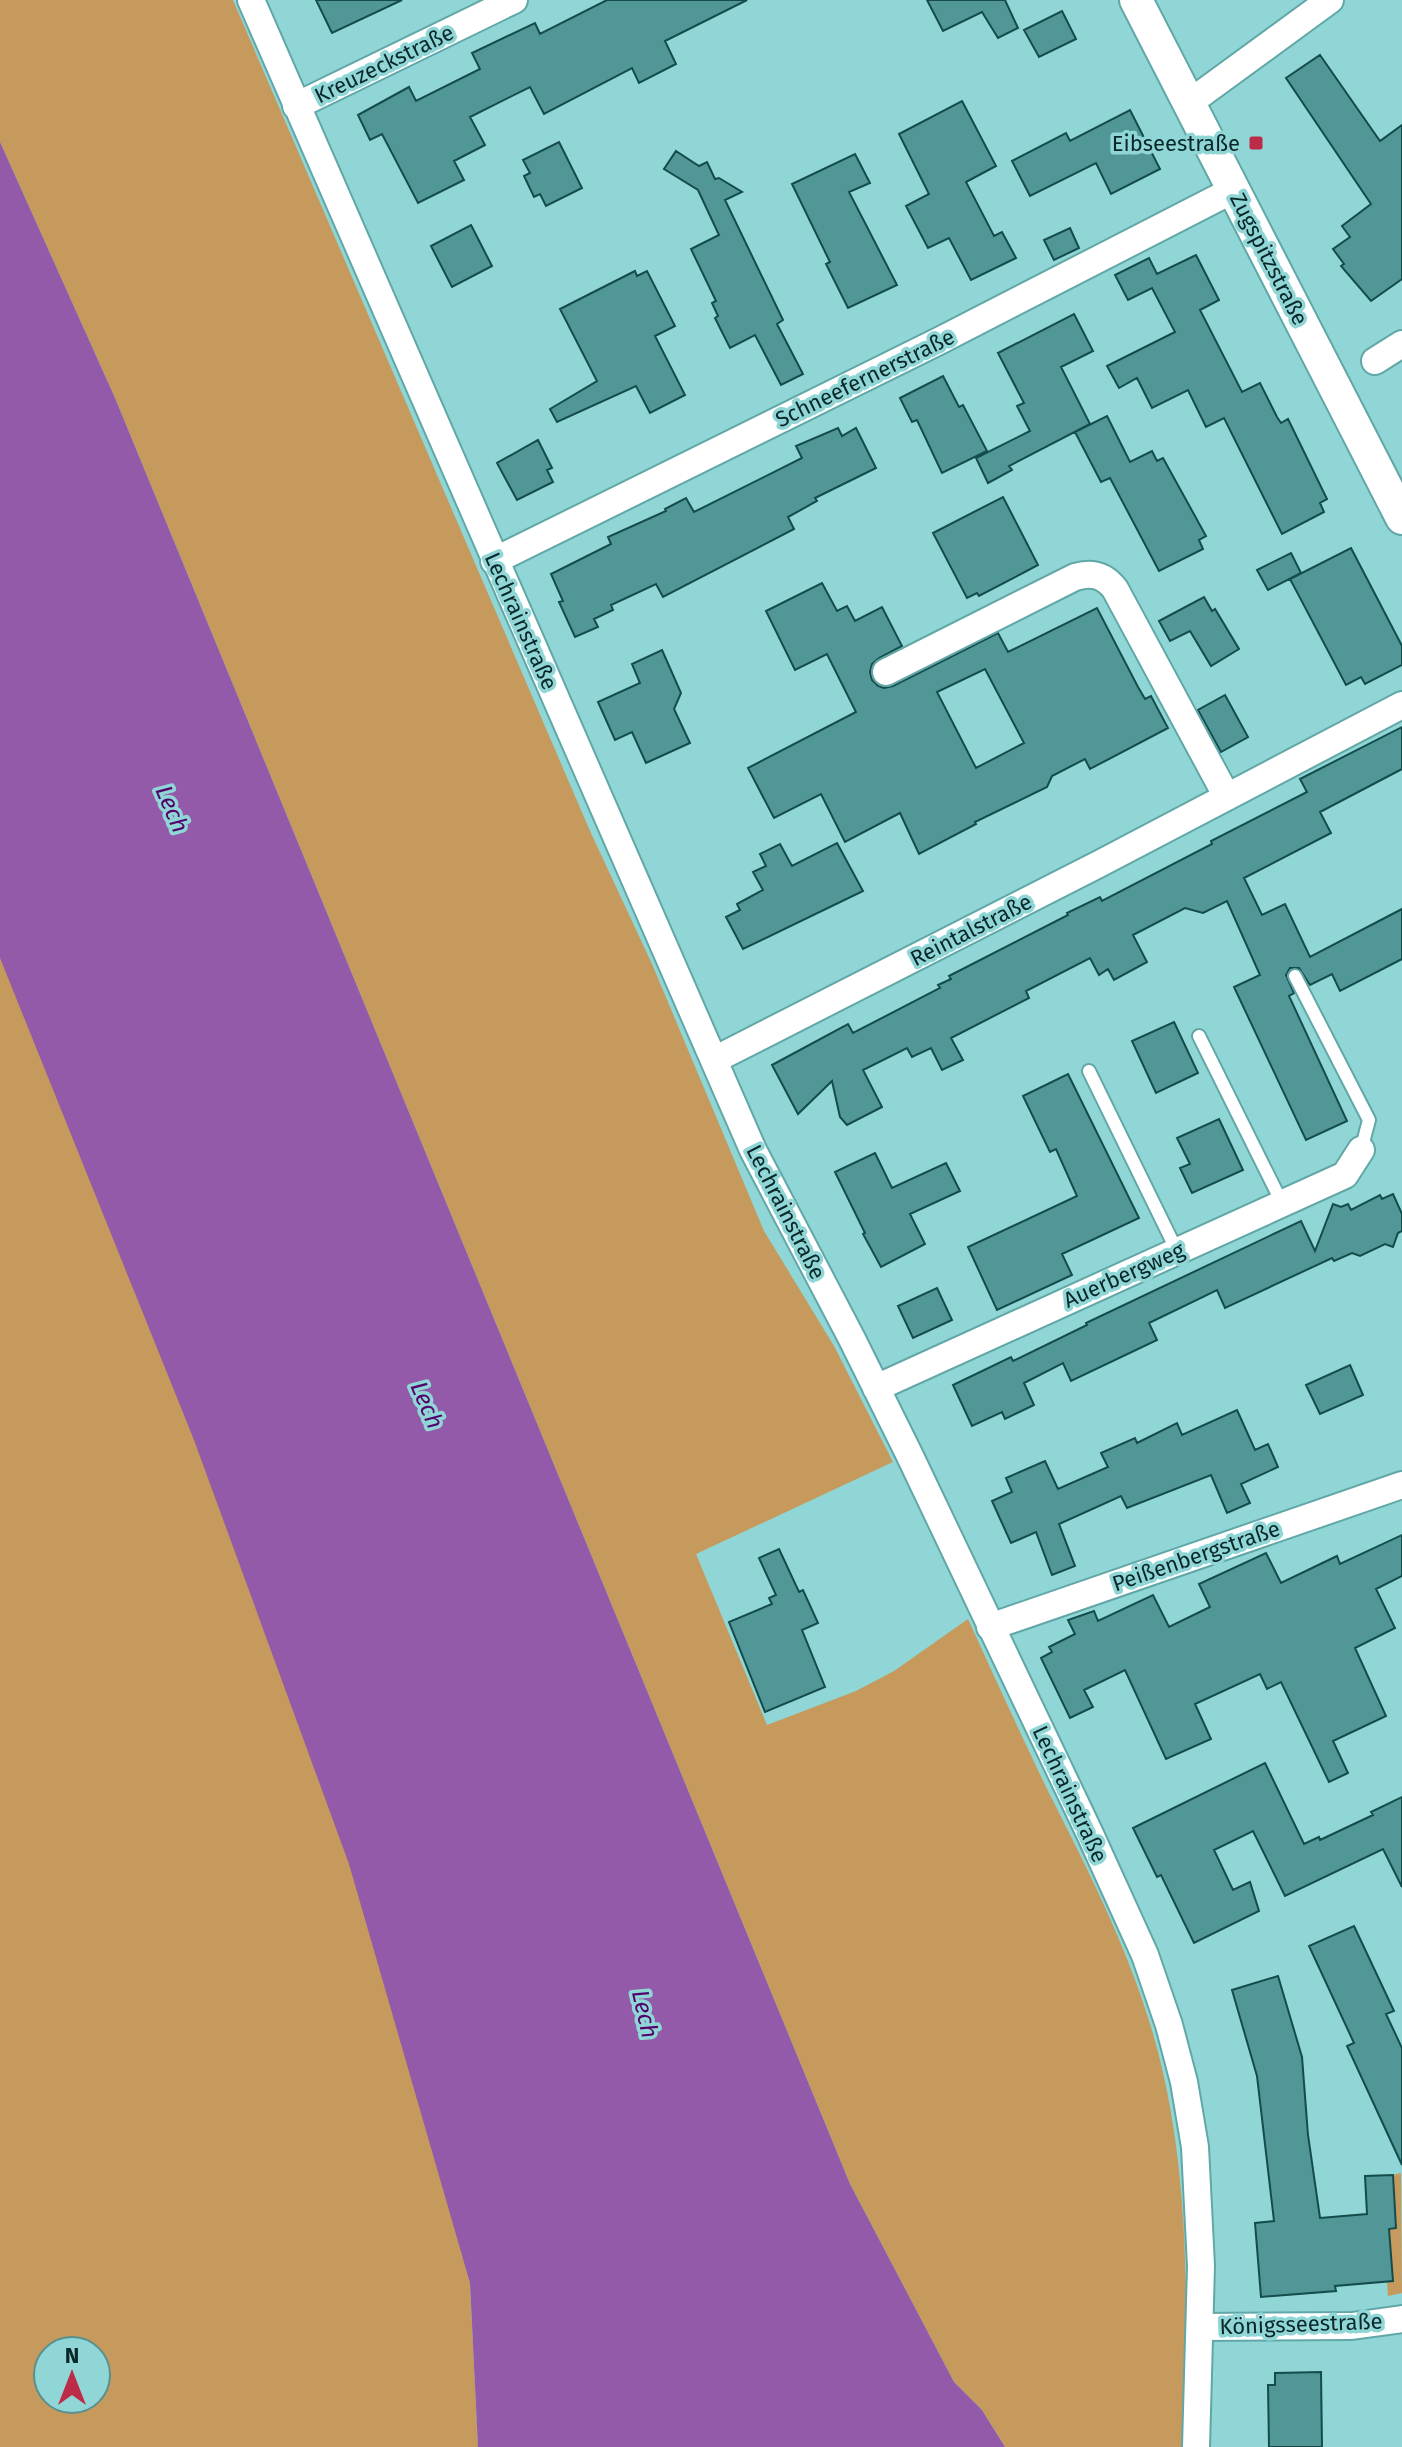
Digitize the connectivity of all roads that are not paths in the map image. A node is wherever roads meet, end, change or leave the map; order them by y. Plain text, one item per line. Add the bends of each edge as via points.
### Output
1 (251, 0) edge
2 (514, 0) edge
3 (1136, 0) edge
4 (1330, 0) edge
5 (1189, 103) junction
6 (296, 106) junction
7 (1233, 190) junction
8 (1402, 344) edge
9 (1375, 361) dead end
10 (1402, 518) edge
11 (494, 561) junction
12 (886, 672) dead end
13 (1402, 705) edge
14 (1227, 797) junction
15 (1295, 976) dead end
16 (1199, 1036) dead end
17 (714, 1060) junction
18 (1089, 1071) dead end
19 (1361, 1150) joint
20 (1282, 1203) junction
21 (1177, 1251) junction
22 (876, 1388) junction
23 (1402, 1485) edge
24 (990, 1627) junction
25 (1402, 2319) edge
26 (1200, 2327) junction
27 (1196, 2447) edge

1 - 6 street, Lechrainstraße
2 - 6 street, Kreuzeckstraße
3 - 5 street, Zugspitzstraße
4 - 5 street
5 - 7 street, Zugspitzstraße
6 - 11 street, Lechrainstraße
7 - 10 street, Zugspitzstraße
7 - 11 street, Schneefernerstraße
8 - 9 street
11 - 17 street, Lechrainstraße
12 - 14 street via 1075,577 1097,575 1115,589
13 - 14 street, Reintalstraße
14 - 17 street, Reintalstraße
15 - 19 lane via 1369,1120
16 - 20 lane
17 - 22 street, Lechrainstraße via 753,1150
18 - 21 lane
19 - 20 street, Auerbergweg via 1345,1175
20 - 21 street, Auerbergweg
21 - 22 street, Auerbergweg
22 - 24 street, Lechrainstraße
23 - 24 street, Peißenbergstraße
24 - 26 street, Lechrainstraße via 1126,1912 1169,2025 1195,2147
25 - 26 street, Königsseestraße via 1352,2326
26 - 27 street, Lechrainstraße

